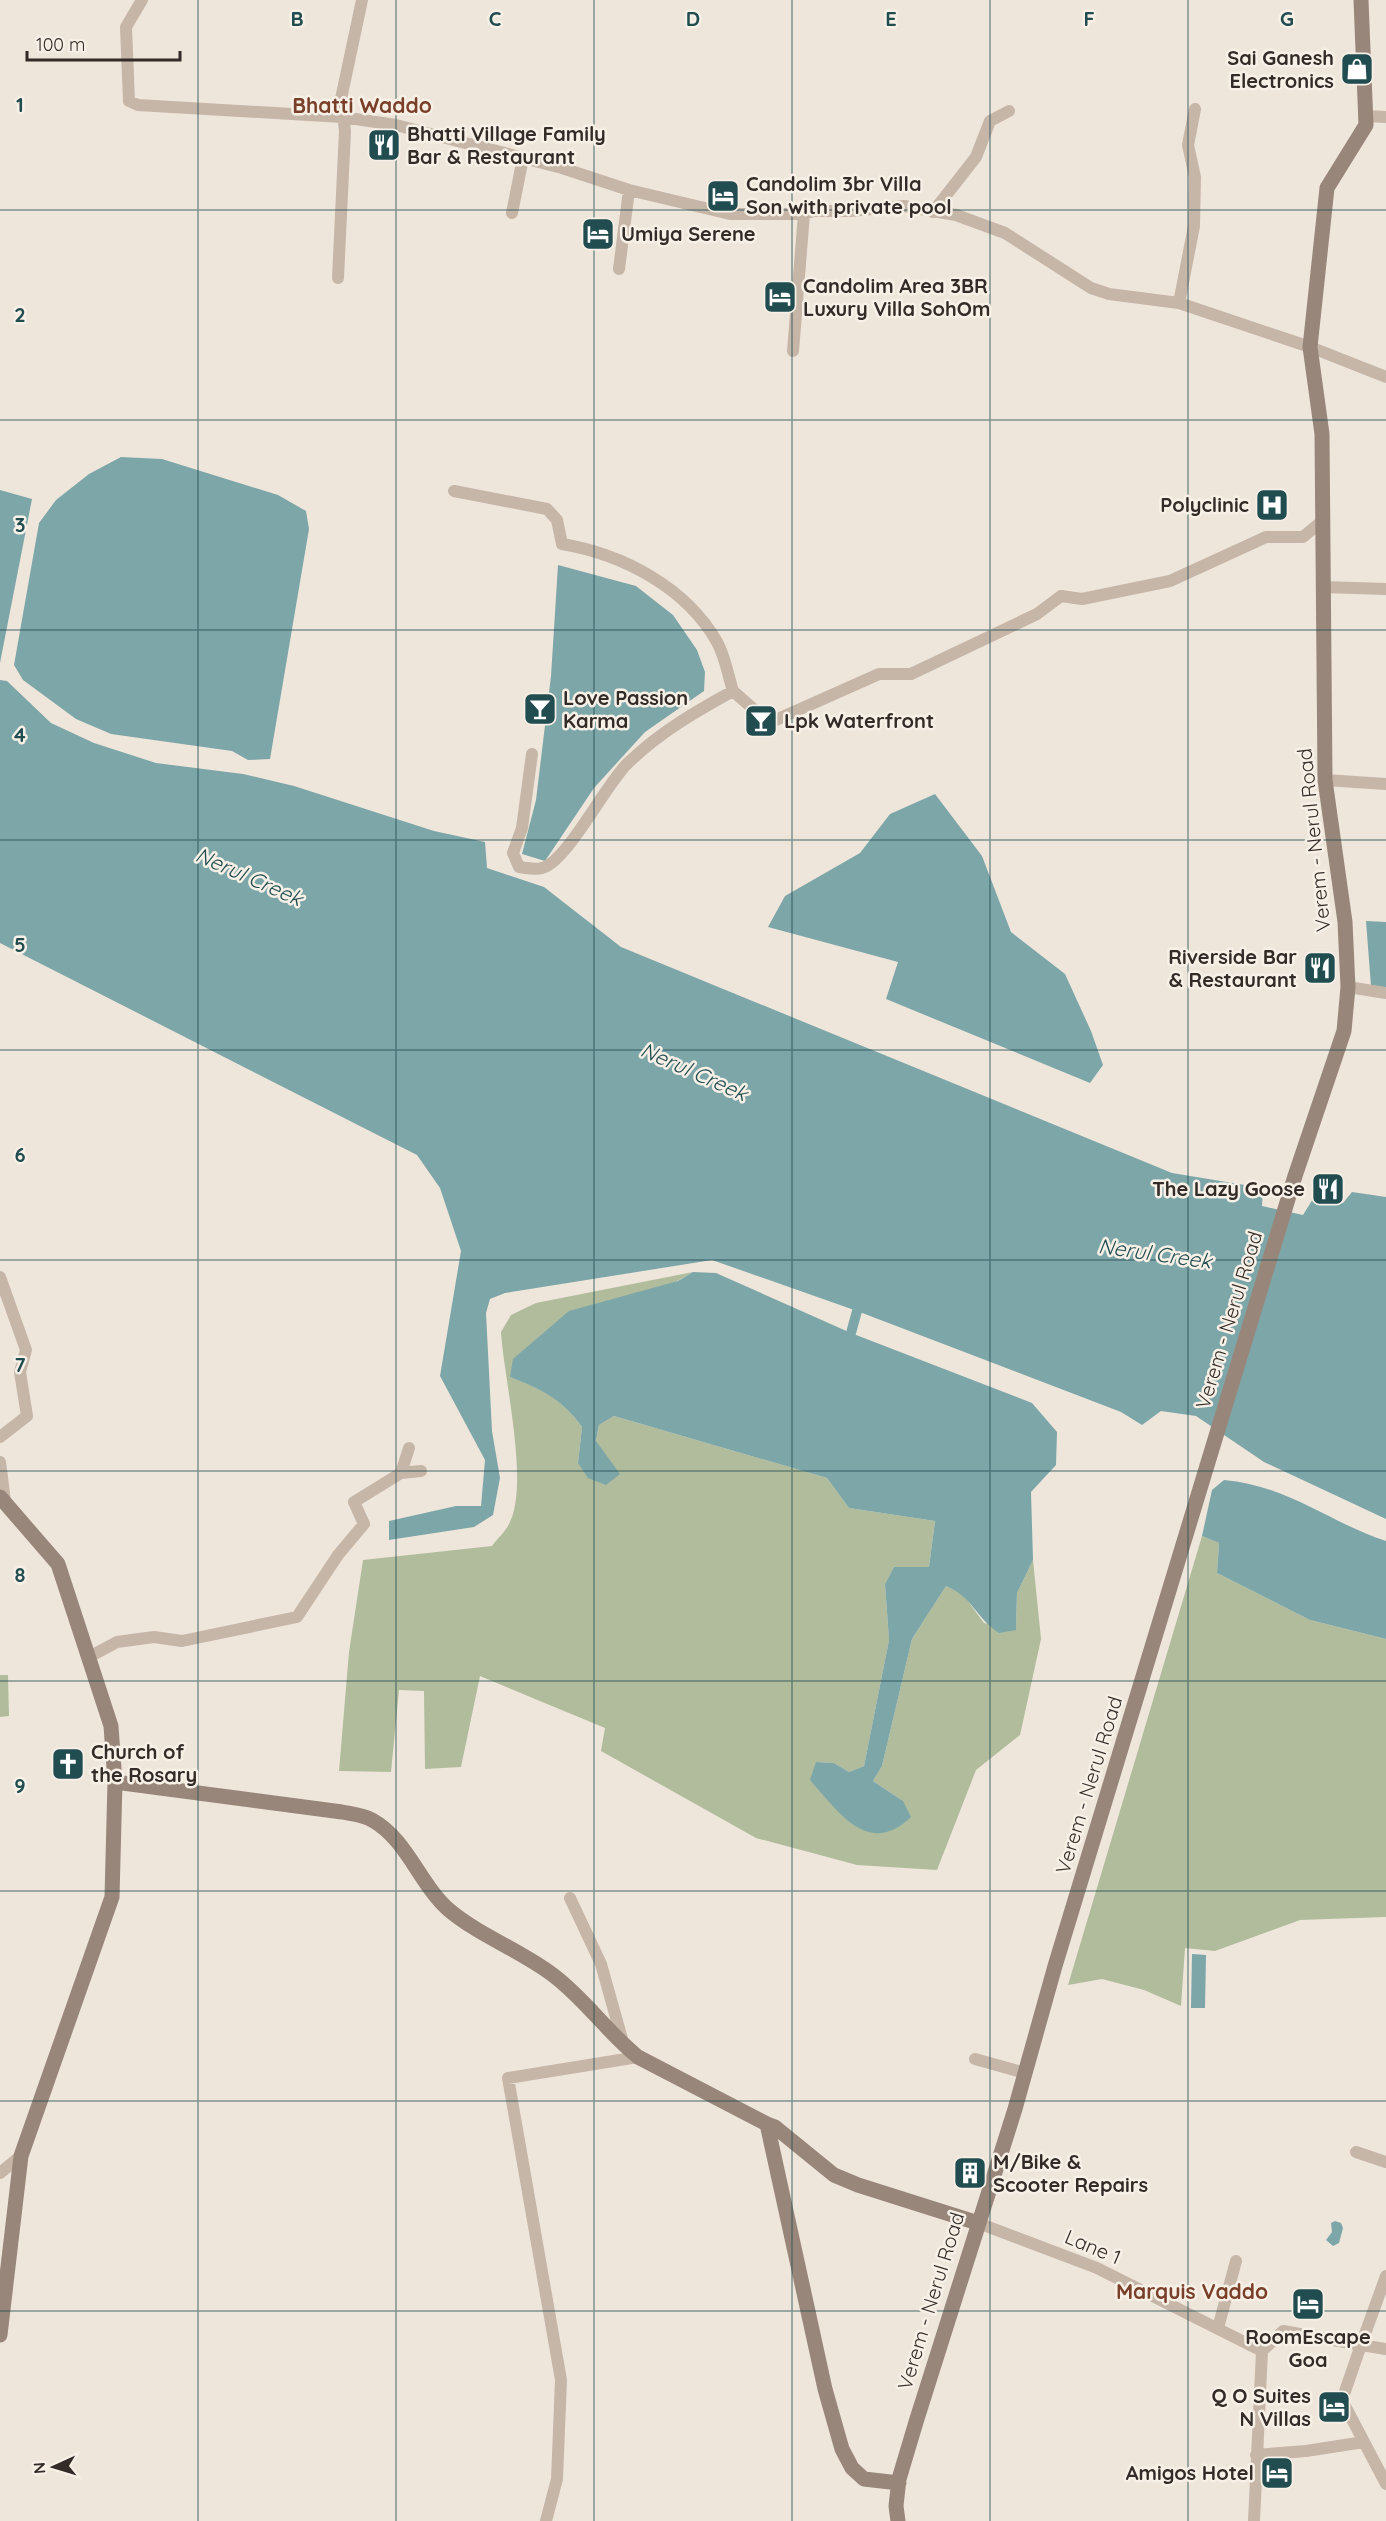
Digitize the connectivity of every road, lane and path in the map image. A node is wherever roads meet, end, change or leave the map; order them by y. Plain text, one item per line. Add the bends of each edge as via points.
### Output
1 (142, 0) edge
2 (362, 0) edge
3 (1361, 0) edge
4 (1195, 110) dead end
5 (1009, 111) dead end
6 (1366, 116) junction
7 (342, 117) junction
8 (1386, 117) edge
9 (523, 158) junction
10 (629, 190) junction
11 (933, 212) junction
12 (512, 213) dead end
13 (804, 214) junction
14 (619, 269) dead end
15 (338, 278) dead end
16 (1179, 303) junction
17 (1310, 347) junction
18 (793, 351) dead end
19 (1386, 377) edge
20 (454, 491) dead end
21 (1322, 522) junction
22 (1323, 587) junction
23 (1386, 589) edge
24 (733, 691) junction
25 (532, 754) dead end
26 (1325, 780) junction
27 (1386, 784) edge
28 (1348, 987) junction
29 (1386, 993) edge
30 (0, 1277) edge
31 (0, 1437) edge
32 (409, 1449) dead end
33 (0, 1462) edge
34 (421, 1471) dead end
35 (401, 1473) junction
36 (3, 1499) edge
37 (89, 1657) junction
38 (115, 1782) junction
39 (570, 1898) dead end
40 (624, 2046) junction
41 (638, 2057) junction
42 (975, 2059) dead end
43 (1024, 2073) junction
44 (766, 2124) junction
45 (1356, 2152) dead end
46 (21, 2156) junction
47 (1386, 2162) edge
48 (0, 2173) edge
49 (978, 2223) junction
50 (1236, 2261) dead end
51 (1386, 2279) edge
52 (1218, 2328) junction
53 (0, 2335) edge
54 (1361, 2344) junction
55 (1386, 2349) edge
56 (1262, 2351) junction
57 (1364, 2442) junction
58 (1256, 2455) junction
59 (899, 2483) junction
60 (1386, 2484) edge
61 (546, 2521) edge
62 (898, 2521) edge
63 (1254, 2521) edge

1 - 7 street via 126,27 129,101 138,105
2 - 7 street via 341,99
3 - 6 main road, Verem - Nerul Road
4 - 16 street via 1188,145 1195,177 1194,226
5 - 11 street via 990,121 976,157
6 - 8 street
6 - 17 main road, Verem - Nerul Road via 1366,125 1327,188
7 - 9 street via 396,125
7 - 15 street via 345,131
9 - 10 street
9 - 12 street
10 - 13 street via 730,214
10 - 14 street
11 - 13 street via 904,206
11 - 16 street via 956,215 1005,233 1091,288
13 - 18 street
16 - 17 street
17 - 19 street
17 - 21 main road, Verem - Nerul Road via 1322,434
20 - 24 street via 547,509 557,520 562,544 593,549 671,587 692,606 718,643
21 - 22 main road, Verem - Nerul Road
21 - 24 street via 1303,537 1266,537 1170,580 1082,599 1061,596 1037,614 911,674 879,674 769,723
22 - 23 street
22 - 26 main road, Verem - Nerul Road
24 - 25 street via 674,724 626,764 576,835 554,860 540,869 519,867 513,853 522,828
26 - 27 street
26 - 28 main road, Verem - Nerul Road via 1345,922
28 - 29 street
28 - 43 main road, Verem - Nerul Road via 1344,1031 1295,1176
30 - 31 street via 26,1350 20,1372 27,1416
32 - 35 street
33 - 36 street
34 - 35 street
35 - 37 street via 354,1502 364,1524 297,1617 182,1641 154,1637 117,1642
36 - 37 main road via 58,1564
37 - 38 main road via 111,1726
38 - 40 main road via 342,1812 374,1821 449,1910 566,1985
38 - 46 main road via 112,1897
39 - 40 street via 601,1964
40 - 41 main road
41 - 44 main road
41 - 61 street via 508,2078 561,2380 557,2479
42 - 43 street
43 - 49 main road, Verem - Nerul Road
44 - 49 main road via 834,2175
44 - 59 main road via 842,2449 852,2468 864,2479
45 - 47 street
46 - 48 street
46 - 53 main road
49 - 52 street, Lane 1 via 1097,2268
49 - 59 main road, Verem - Nerul Road
50 - 52 street
51 - 54 street
52 - 56 street, Lane 1
54 - 55 street
54 - 56 street via 1283,2331
54 - 57 street via 1342,2400
56 - 58 street
57 - 58 street
57 - 60 street
58 - 63 street
59 - 62 main road, Verem - Nerul Road

